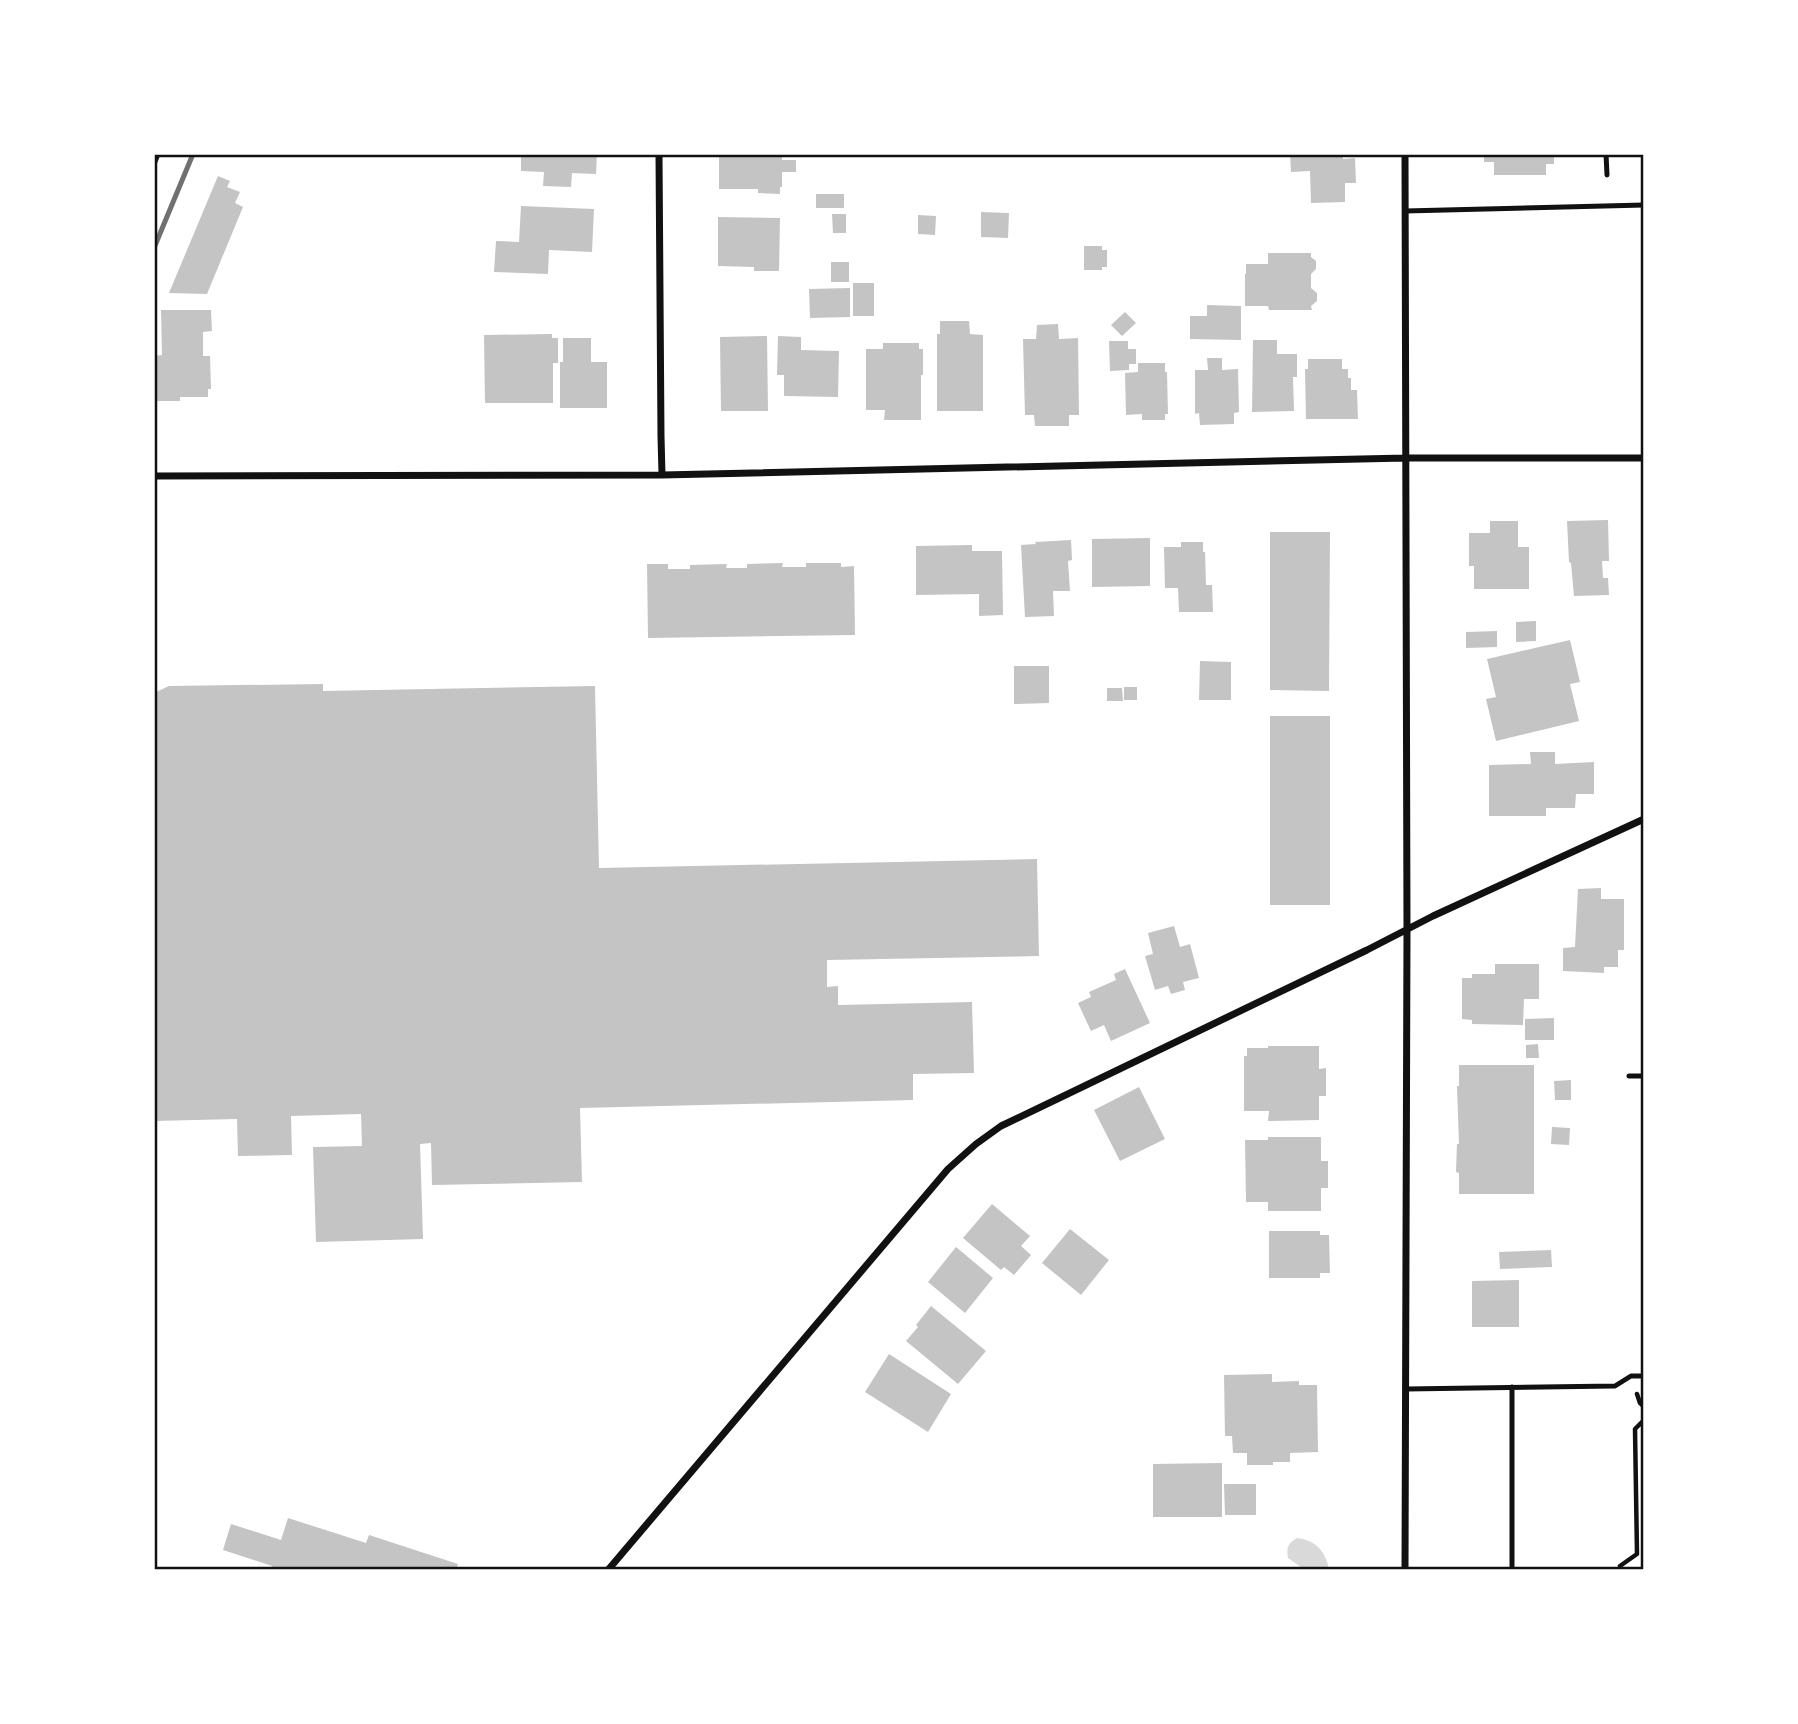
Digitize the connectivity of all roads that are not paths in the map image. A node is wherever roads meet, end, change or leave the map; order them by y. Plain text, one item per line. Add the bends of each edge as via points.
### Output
1 (158, 154) edge
2 (659, 154) edge
3 (1405, 154) edge
4 (1606, 154) edge
5 (154, 164) edge
6 (1607, 175) dead end
7 (1644, 205) edge
8 (1405, 211) junction
9 (1406, 458) junction
10 (1644, 458) edge
11 (662, 475) junction
12 (154, 476) edge
13 (1644, 819) edge
14 (1407, 930) junction
15 (1629, 1076) dead end
16 (1644, 1076) edge
17 (1644, 1376) edge
18 (1512, 1387) junction
19 (1406, 1389) junction
20 (608, 1570) edge
21 (1405, 1570) edge
22 (1511, 1570) edge

1 - 5 lane
2 - 11 street
3 - 8 street
4 - 6 lane
7 - 8 lane
8 - 9 street
9 - 10 street
9 - 11 street
9 - 14 street
11 - 12 street
13 - 14 street
14 - 19 street
14 - 20 street via 1001,1126 976,1144 948,1169
15 - 16 lane
17 - 18 lane via 1631,1376 1615,1385
18 - 19 lane
18 - 22 lane
19 - 21 street

